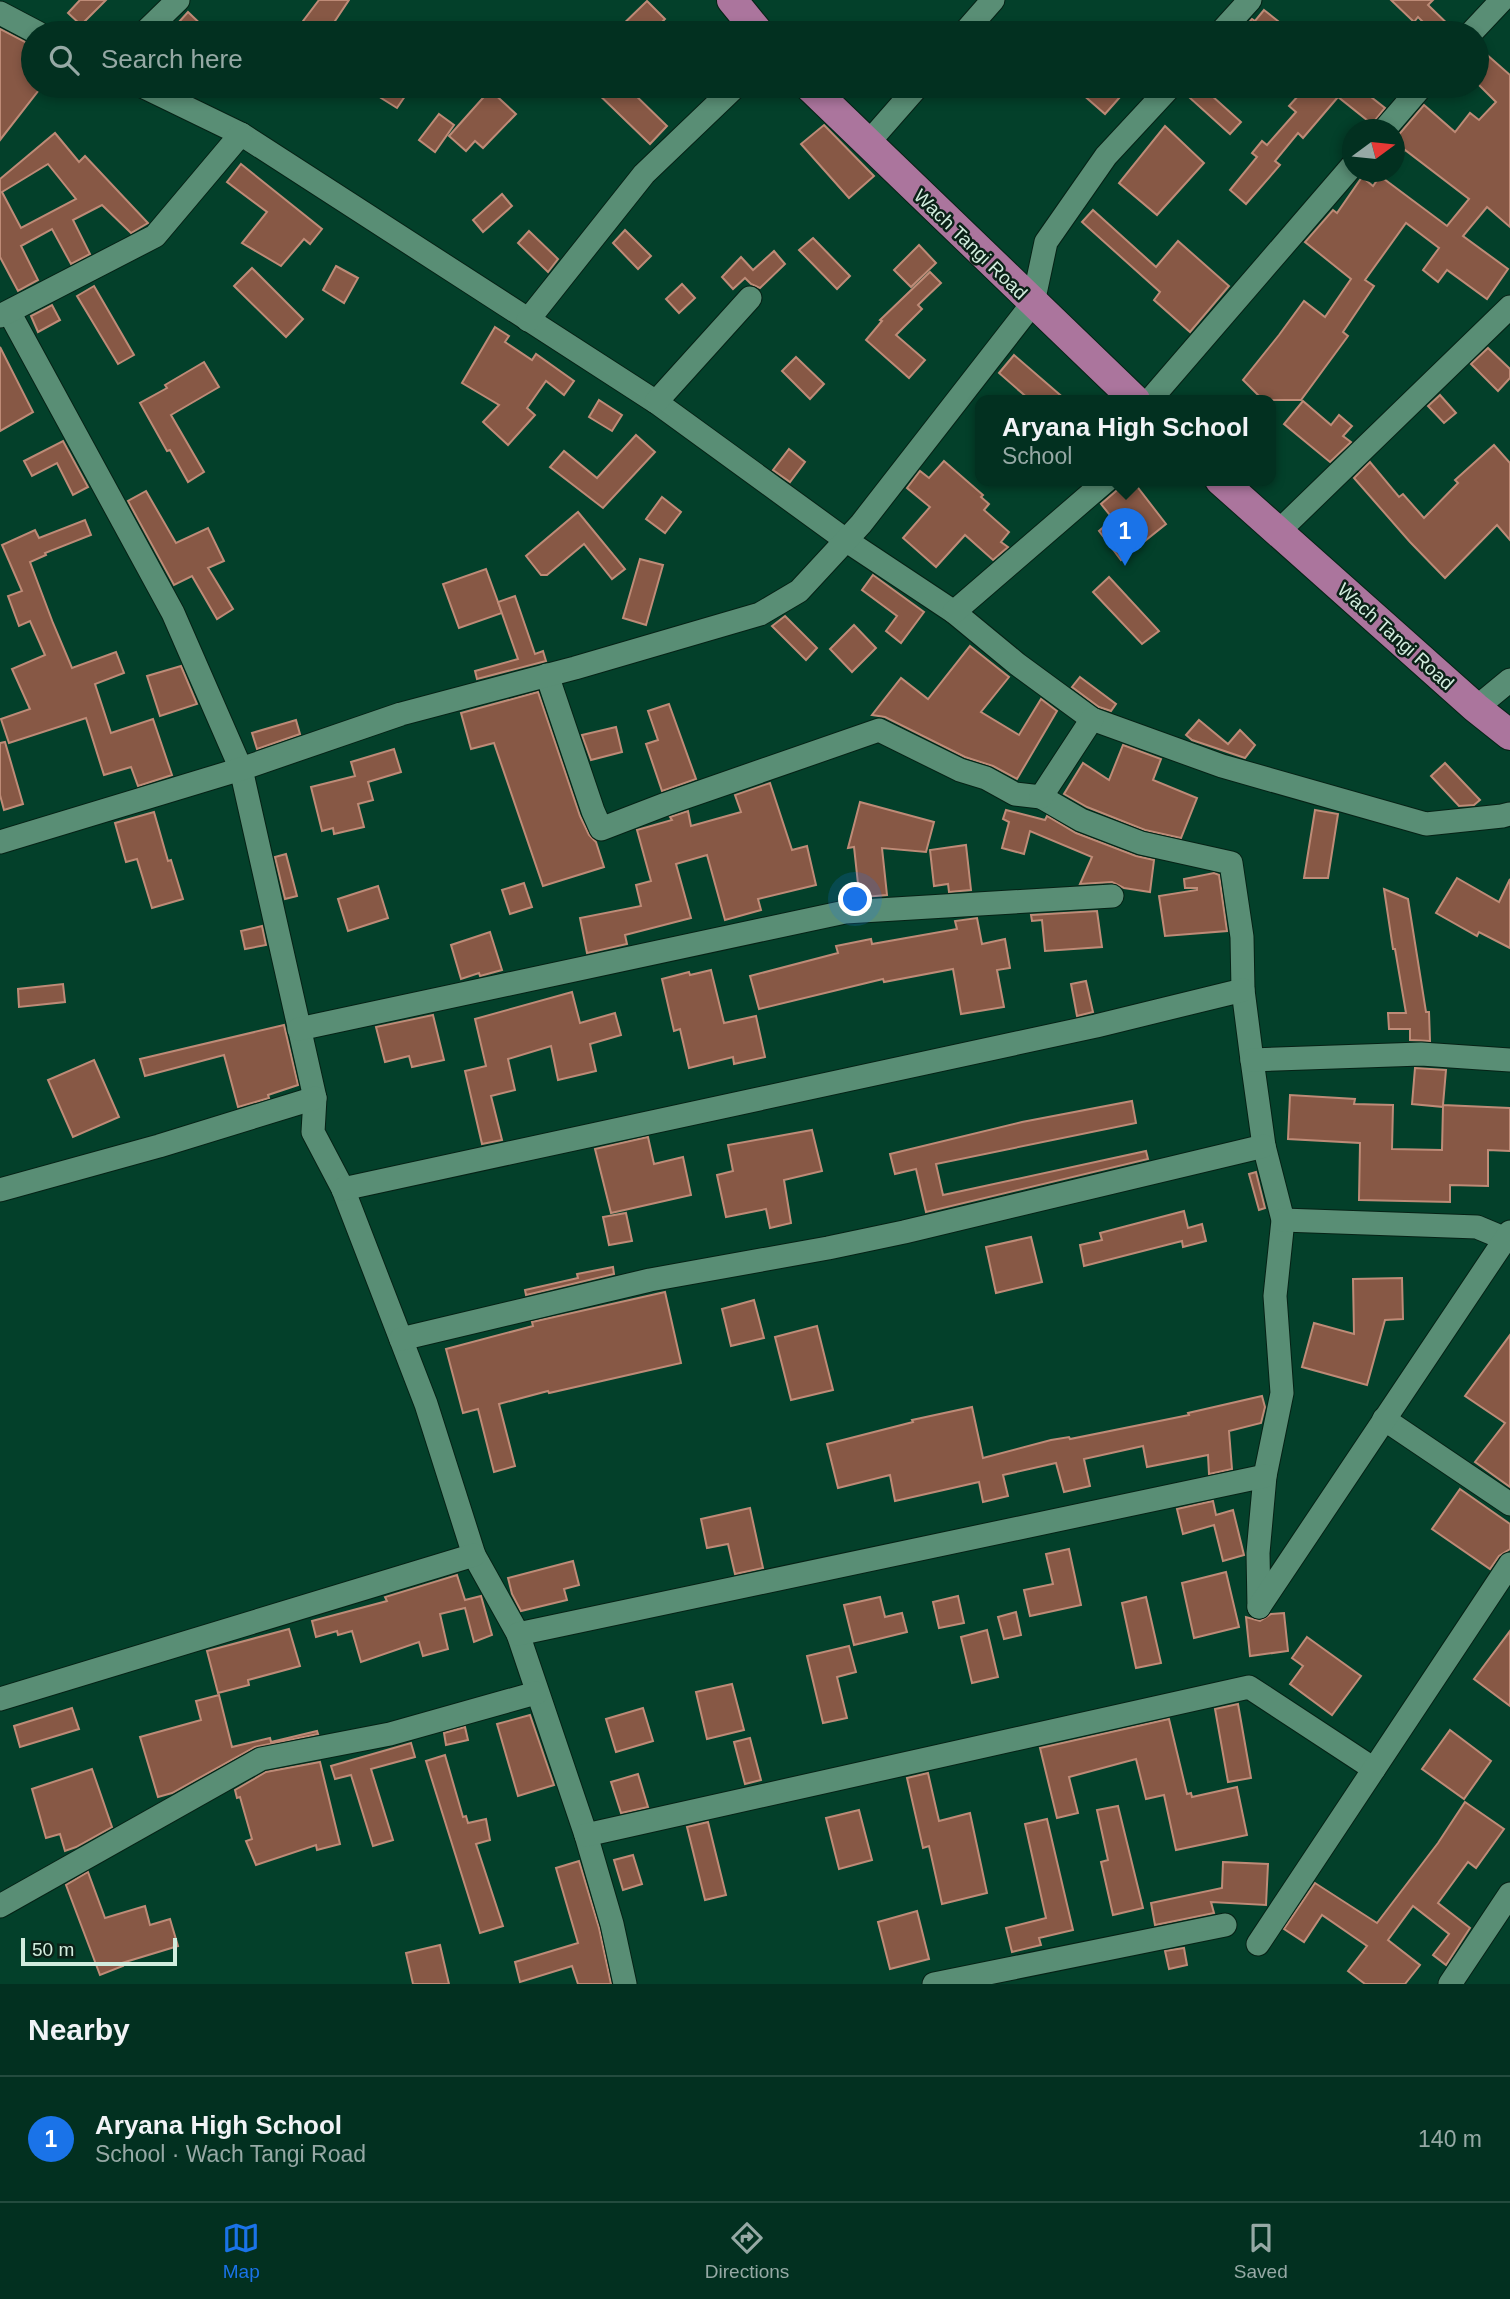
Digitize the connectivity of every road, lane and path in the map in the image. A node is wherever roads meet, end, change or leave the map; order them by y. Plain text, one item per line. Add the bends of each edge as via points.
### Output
1 (178, 0) edge
2 (732, 0) edge
3 (993, 0) edge
4 (1250, 0) edge
5 (1502, 0) edge
6 (0, 13) edge
7 (156, 21) edge
8 (749, 21) edge
9 (975, 21) edge
10 (1231, 21) edge
11 (1482, 21) edge
12 (21, 24) edge
13 (167, 98) edge
14 (723, 98) edge
15 (821, 98) edge
16 (907, 98) edge
17 (1160, 98) edge
18 (1412, 98) edge
19 (1394, 119) edge
20 (242, 134) junction
21 (868, 143) junction
22 (1342, 179) edge
23 (750, 298) dead end
24 (1032, 303) junction
25 (1510, 307) edge
26 (5, 314) edge
27 (528, 320) junction
28 (1130, 395) edge
29 (1154, 395) edge
30 (656, 402) junction
31 (1100, 486) edge
32 (1227, 486) edge
33 (1279, 531) junction
34 (847, 541) junction
35 (954, 612) junction
36 (547, 675) junction
37 (1510, 680) edge
38 (1476, 708) junction
39 (1092, 719) junction
40 (1510, 735) edge
41 (241, 769) junction
42 (1041, 797) junction
43 (1510, 814) edge
44 (0, 842) edge
45 (1112, 896) dead end
46 (1243, 990) junction
47 (299, 1030) junction
48 (1252, 1060) junction
49 (1510, 1060) edge
50 (315, 1098) junction
51 (1264, 1146) junction
52 (344, 1189) junction
53 (0, 1190) edge
54 (1283, 1220) junction
55 (1508, 1235) edge
56 (401, 1339) junction
57 (1384, 1419) junction
58 (1265, 1476) junction
59 (1510, 1504) edge
60 (474, 1555) junction
61 (1510, 1564) edge
62 (518, 1634) junction
63 (536, 1693) junction
64 (0, 1699) edge
65 (1374, 1769) junction
66 (586, 1835) junction
67 (1510, 1894) edge
68 (0, 1906) edge
69 (1225, 1925) dead end
70 (1258, 1944) dead end
71 (625, 1984) edge
72 (934, 1984) edge
73 (1450, 1984) edge

1 - 7 street
2 - 8 main road
3 - 9 street
4 - 10 street
5 - 11 street
6 - 12 street
13 - 20 street
14 - 27 street via 644,174
15 - 21 main road, Wach Tangi Road
16 - 21 street
17 - 24 street via 1106,156 1046,242
18 - 19 street
20 - 26 street via 155,236
20 - 27 street
21 - 24 main road, Wach Tangi Road
22 - 29 street
23 - 30 street
24 - 28 main road, Wach Tangi Road
24 - 34 street
25 - 33 street
26 - 41 street via 173,613
27 - 30 street
30 - 34 street
31 - 35 street
32 - 33 main road, Wach Tangi Road
33 - 38 main road, Wach Tangi Road
34 - 35 street
34 - 36 street via 799,592 760,614
35 - 39 street
36 - 41 street via 401,714
36 - 42 street via 601,830 879,730 1016,794
37 - 38 street
38 - 40 main road, Wach Tangi Road
39 - 42 street
39 - 43 street via 1222,766 1426,824
41 - 44 street
41 - 47 street
42 - 46 street via 1081,820 1140,843 1231,863 1242,937
45 - 47 street via 845,912
46 - 48 street
46 - 52 street
47 - 50 street
48 - 49 street via 1421,1054
48 - 51 street
50 - 52 street via 313,1132
50 - 53 street
51 - 54 street
51 - 56 street via 904,1232 650,1280
52 - 56 street
54 - 55 street via 1477,1227
54 - 58 street via 1275,1296 1282,1393
55 - 57 street
56 - 60 street
57 - 58 street via 1259,1606
57 - 59 street
58 - 62 street
60 - 62 street
60 - 64 street
61 - 65 street
62 - 63 street
63 - 66 street
63 - 68 street via 390,1734 261,1759
65 - 66 street via 1249,1687
65 - 70 street
66 - 71 street
67 - 73 street
69 - 72 street

